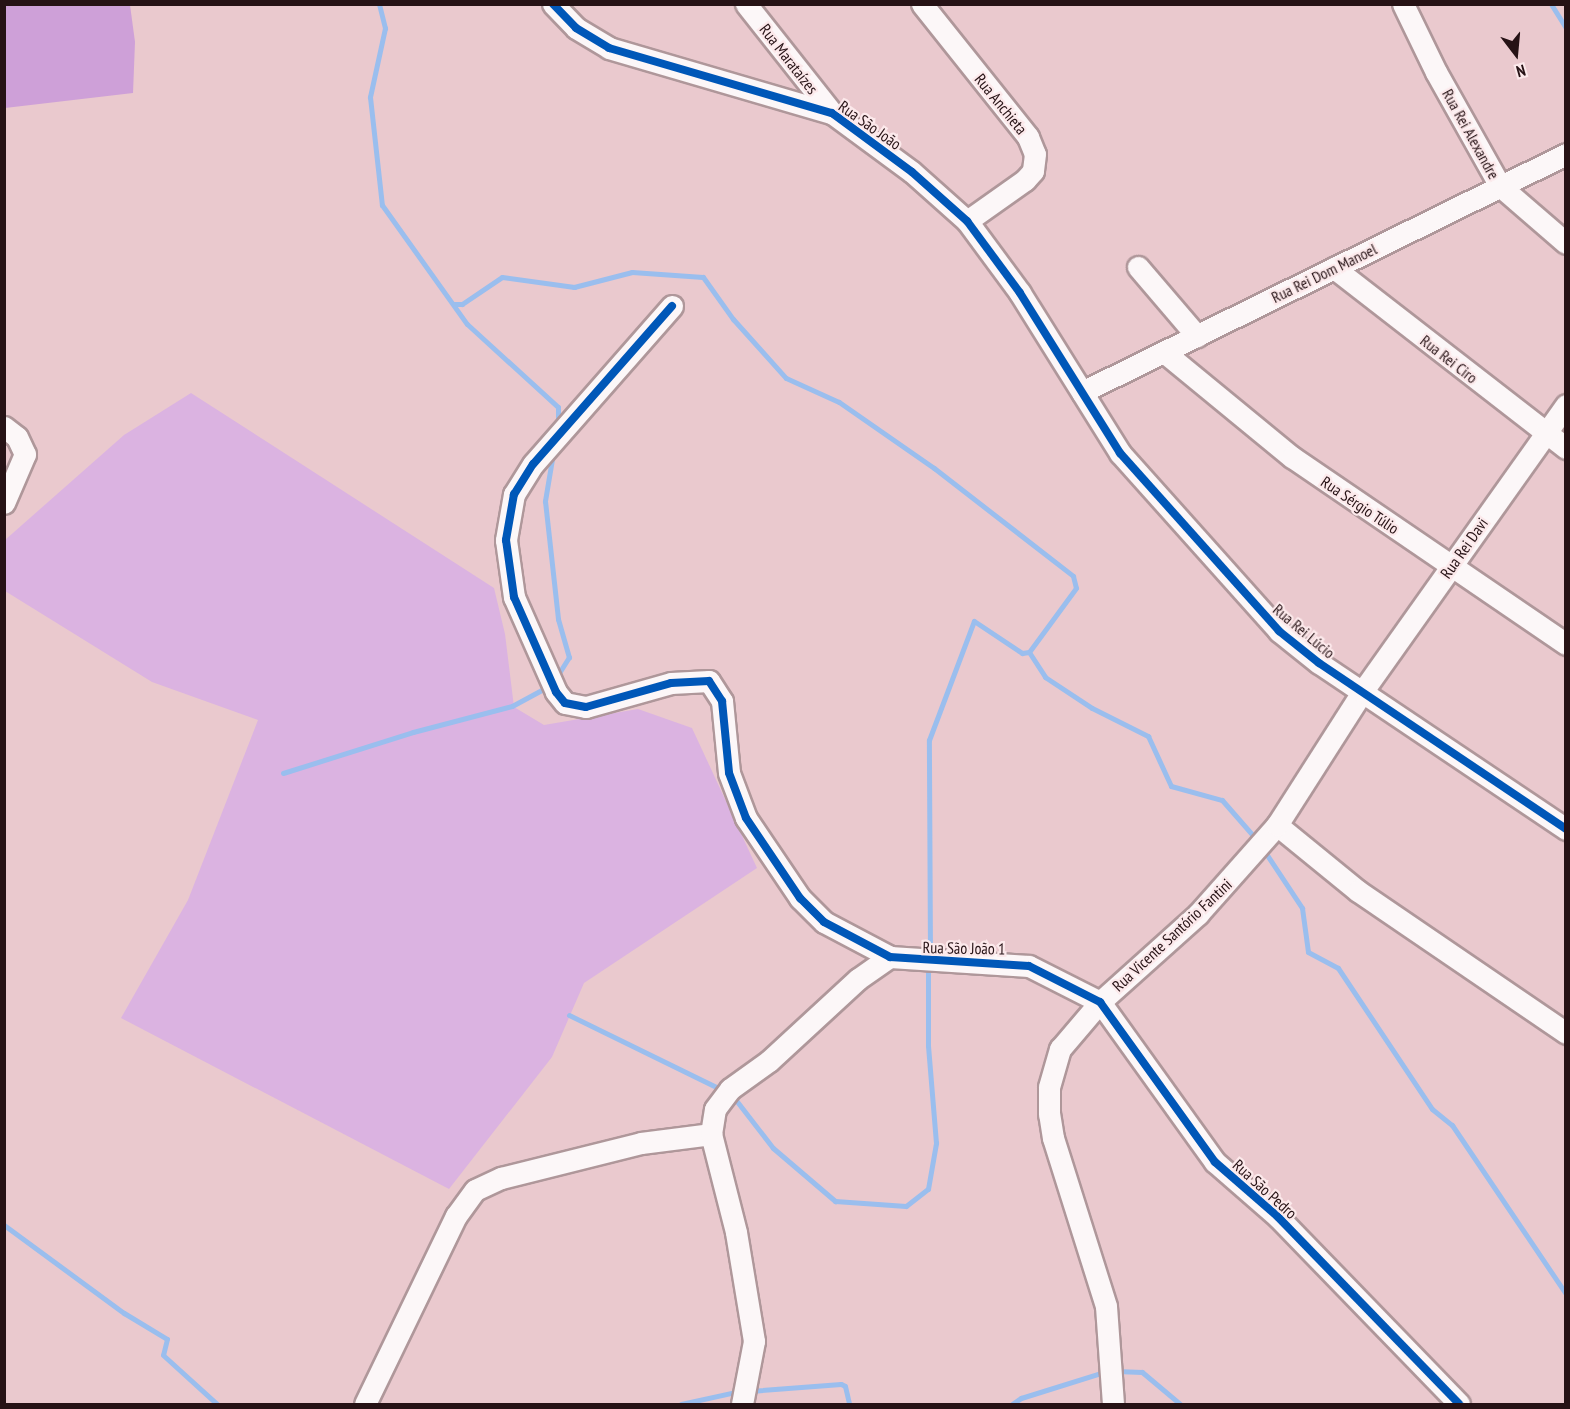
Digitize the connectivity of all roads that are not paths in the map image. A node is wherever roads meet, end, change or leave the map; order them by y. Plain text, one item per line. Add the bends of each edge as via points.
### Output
1 (553, 4) edge
2 (746, 4) edge
3 (922, 4) edge
4 (1403, 4) edge
5 (832, 113) junction
6 (1566, 154) edge
7 (1500, 186) junction
8 (967, 221) junction
9 (1566, 243) edge
10 (1138, 267) dead end
11 (1334, 268) junction
12 (672, 306) dead end
13 (1197, 336) junction
14 (1164, 352) junction
15 (1082, 392) junction
16 (1566, 405) edge
17 (4, 427) edge
18 (1545, 434) junction
19 (1566, 448) edge
20 (4, 503) edge
21 (1452, 564) junction
22 (1566, 644) edge
23 (1362, 692) junction
24 (1277, 825) junction
25 (1566, 829) edge
26 (890, 957) junction
27 (1100, 1002) junction
28 (1566, 1033) edge
29 (711, 1134) junction
30 (365, 1404) edge
31 (742, 1404) edge
32 (1113, 1404) edge
33 (1459, 1404) edge

1 - 5 street, Rua São João via 576,28 609,48
2 - 5 street, Rua Marataízes
3 - 8 street, Rua Anchieta via 1028,137 1035,154 1033,171 1025,180
4 - 7 street, Rua Rei Alexandre
5 - 8 street, Rua São João via 912,172
6 - 7 street, Rua Rei Dom Manoel
7 - 9 street, Rua Rei Alexandre
7 - 11 street, Rua Rei Dom Manoel
8 - 15 street, Rua São João via 1020,293
10 - 13 street
11 - 13 street, Rua Rei Dom Manoel
11 - 18 street, Rua Rei Ciro
12 - 26 street via 533,464 514,494 506,540 508,568 520,616 556,692 575,707 688,679 702,679 714,686 722,700 729,772 746,818 800,898 824,922
13 - 14 street, Rua Rei Dom Manoel
14 - 15 street, Rua Rei Dom Manoel
14 - 21 street, Rua Sérgio Túlio via 1292,457 1369,513
15 - 23 street, Rua Rei Lúcio via 1120,453 1279,631
16 - 18 street, Rua Rei Davi
17 - 20 street via 17,437 25,454
18 - 19 street, Rua Rei Ciro
18 - 21 street, Rua Rei Davi
21 - 22 street, Rua Sérgio Túlio
21 - 23 street, Rua Rei Davi
23 - 24 street, Rua Vicente Santório Fantini
23 - 25 street, Rua Rei Lúcio
24 - 27 street, Rua Vicente Santório Fantini via 1198,914
24 - 28 street via 1358,891
26 - 27 street, Rua São João 1 via 933,962 1014,962 1040,970
26 - 29 street via 858,979 769,1061 730,1089 715,1109
27 - 32 street, Rua Vicente Santório Fantini via 1060,1049 1049,1087 1049,1113 1053,1138 1106,1306
27 - 33 street, Rua São Pedro via 1215,1162 1278,1217
29 - 30 street via 641,1143 501,1178 475,1190 456,1216
29 - 31 street via 736,1232 754,1341

